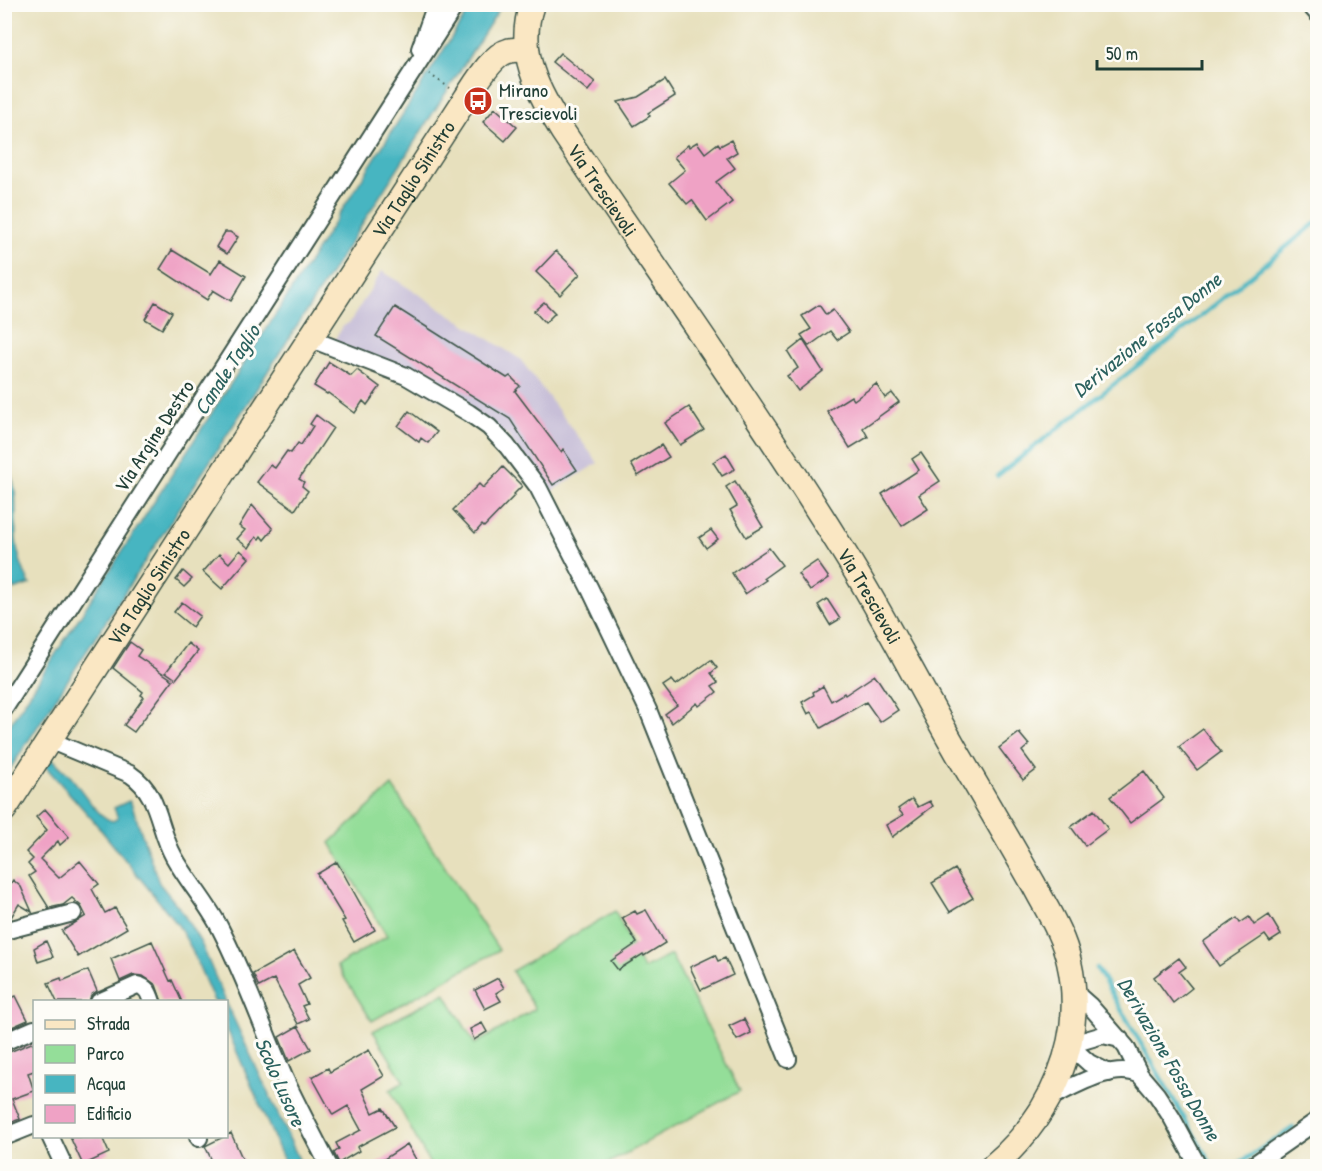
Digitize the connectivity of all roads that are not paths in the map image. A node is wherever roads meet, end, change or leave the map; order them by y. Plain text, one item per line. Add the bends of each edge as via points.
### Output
1 (436, 4) edge
2 (456, 4) edge
3 (532, 4) edge
4 (1309, 4) edge
5 (1317, 14) edge
6 (527, 50) junction
7 (425, 68) junction
8 (311, 339) junction
9 (4, 709) edge
10 (49, 740) junction
11 (4, 810) edge
12 (73, 913) dead end
13 (4, 931) edge
14 (1072, 991) junction
15 (104, 1000) edge
16 (151, 1000) edge
17 (33, 1029) edge
18 (1120, 1040) junction
19 (4, 1042) edge
20 (1069, 1045) junction
21 (788, 1059) dead end
22 (1109, 1073) junction
23 (1140, 1075) junction
24 (1049, 1098) junction
25 (1317, 1120) edge
26 (33, 1125) edge
27 (4, 1137) edge
28 (50, 1138) edge
29 (64, 1167) edge
30 (329, 1167) edge
31 (993, 1167) edge
32 (1198, 1167) edge
33 (1252, 1167) edge

1 - 7 street via 418,51
2 - 7 street, Via Argine Destro
3 - 6 main road
4 - 5 street
6 - 8 main road, Via Taglio Sinistro via 510,50 490,64
6 - 14 main road, Via Trescievoli via 531,73 563,132 786,463 873,600 1056,926 1070,963
7 - 9 street, Via Argine Destro
8 - 10 main road, Via Taglio Sinistro
8 - 21 street via 405,376 469,413 507,446 538,487 648,710
10 - 11 main road, Via Taglio Sinistro
10 - 30 street via 130,774 147,789 172,854 221,930 285,1079
12 - 13 street
14 - 18 street
14 - 20 main road, Via Trescievoli
15 - 16 street via 143,986
17 - 19 street
18 - 20 street via 1102,1035
18 - 23 street
20 - 22 street via 1089,1063
20 - 24 main road, Via Trescievoli
22 - 23 street via 1128,1070
22 - 24 street
23 - 32 street via 1172,1118
24 - 31 main road, Via Trescievoli via 1029,1130
25 - 33 street
26 - 27 street
28 - 29 street

